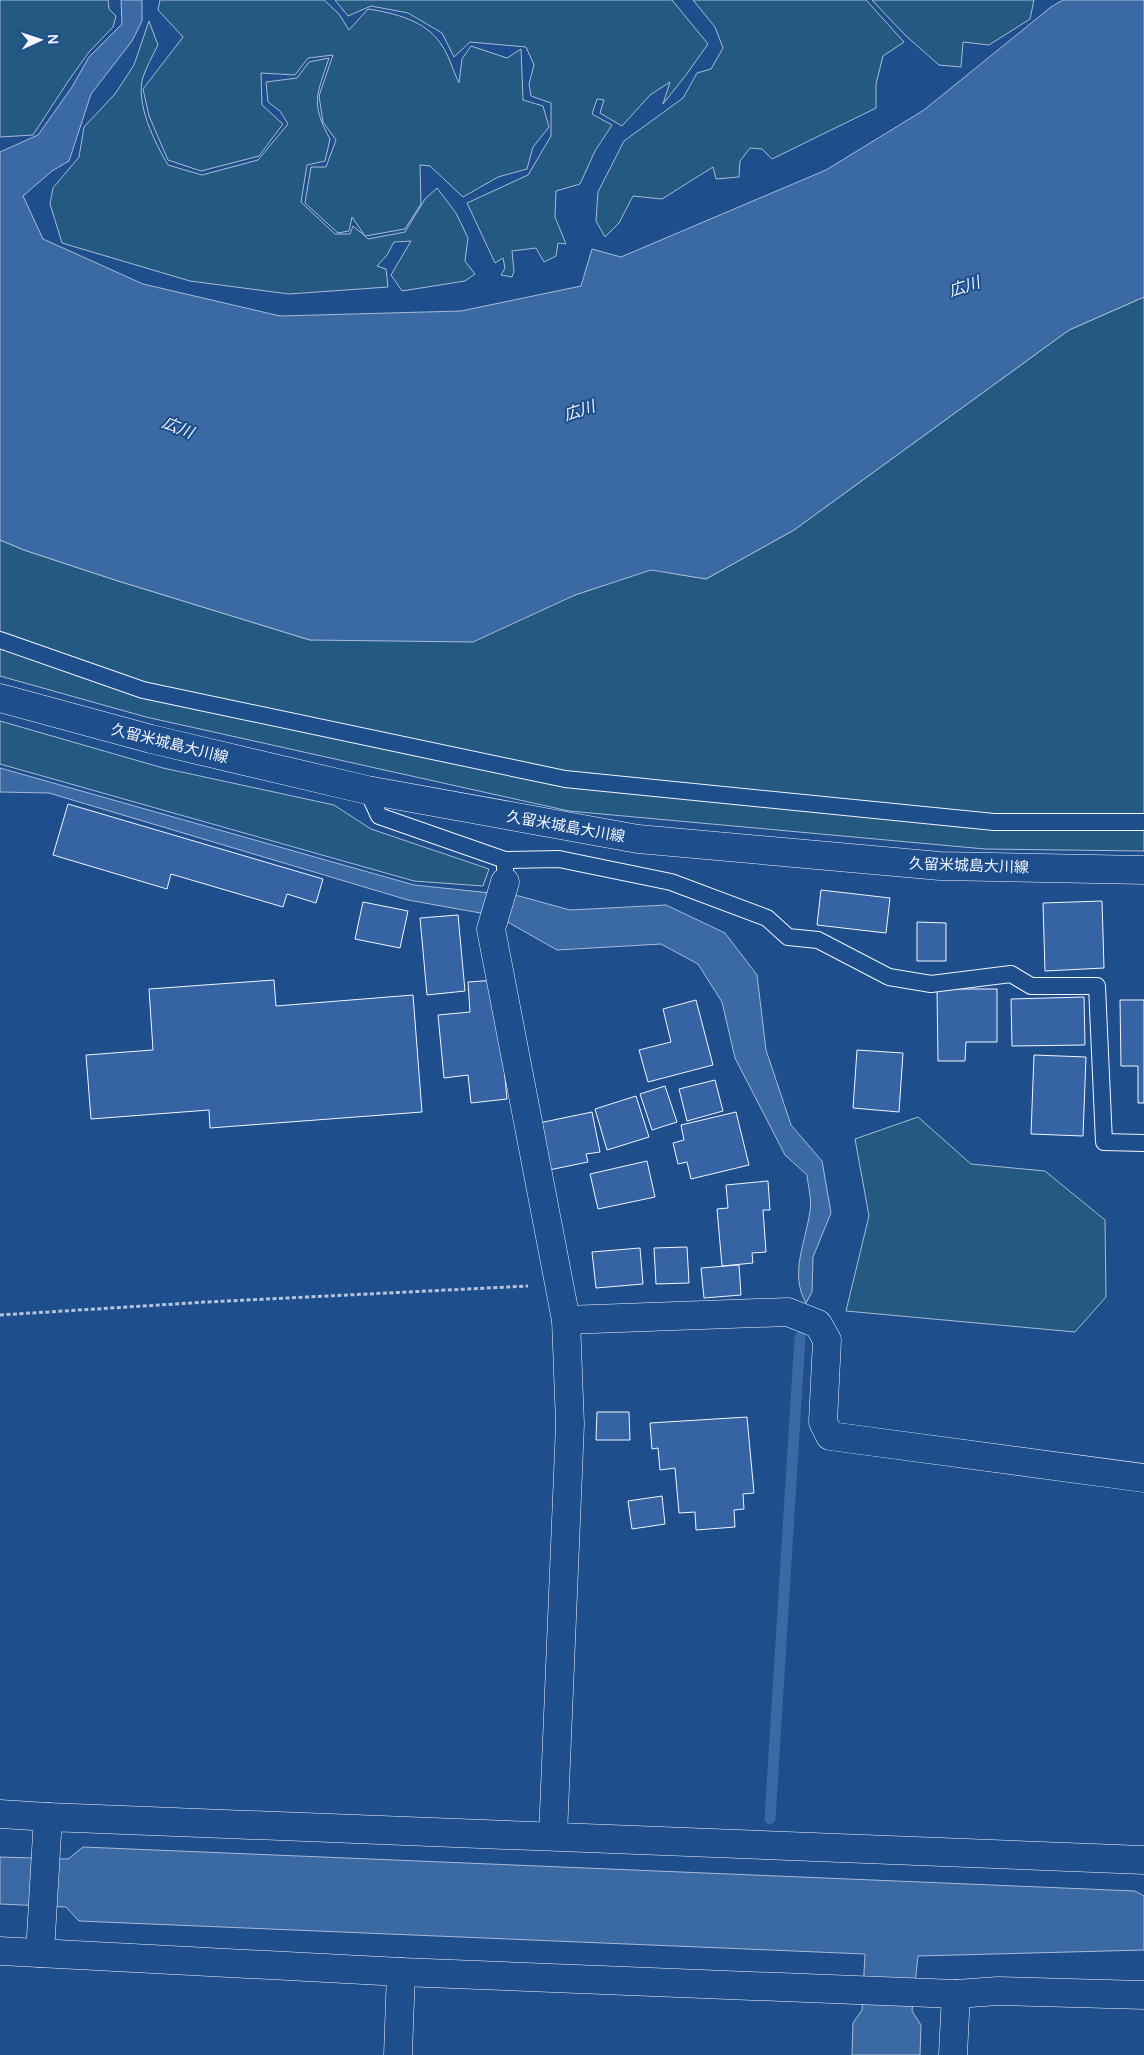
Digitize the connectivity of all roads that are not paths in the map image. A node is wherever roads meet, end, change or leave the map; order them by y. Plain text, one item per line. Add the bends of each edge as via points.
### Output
1 (0, 640) edge
2 (0, 698) edge
3 (367, 790) junction
4 (1144, 822) edge
5 (1144, 870) edge
6 (505, 871) junction
7 (1144, 1143) edge
8 (564, 1308) junction
9 (1144, 1478) edge
10 (0, 1814) edge
11 (48, 1816) junction
12 (553, 1836) junction
13 (1144, 1860) edge
14 (0, 1951) edge
15 (40, 1953) junction
16 (402, 1972) junction
17 (956, 1994) junction
18 (1144, 1995) edge
19 (398, 2055) edge
20 (953, 2055) edge

1 - 4 lane via 143,690 565,779 994,822
2 - 3 street, 久留米城島大川線 via 151,739
3 - 5 street, 久留米城島大川線 via 638,839 940,866
3 - 6 lane via 379,816
6 - 7 lane via 559,859 671,882 766,918 788,937 818,940 889,977 930,984 1011,974 1031,986 1097,986 1104,1142
6 - 8 street via 491,929
8 - 9 street via 788,1312 818,1324 826,1340 822,1422 830,1436
8 - 12 street via 570,1424
10 - 11 street
11 - 12 street
11 - 15 street
12 - 13 street
14 - 15 street
15 - 16 street
16 - 17 street
16 - 19 street
17 - 18 street via 998,1991
17 - 20 street

